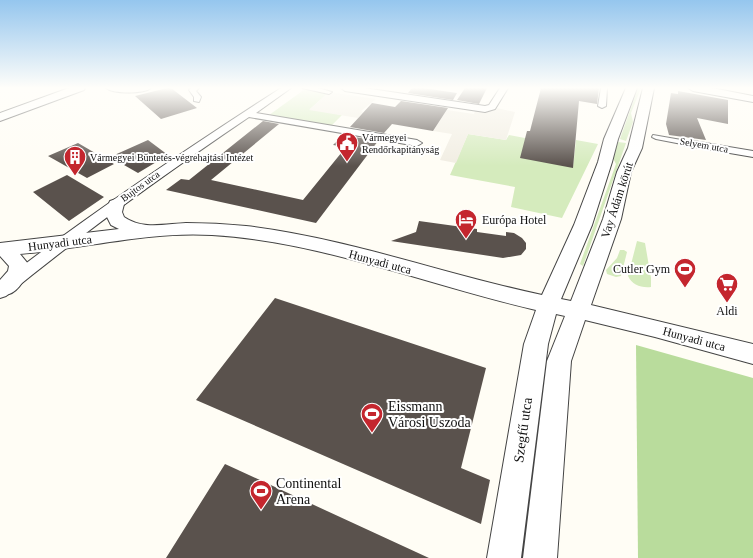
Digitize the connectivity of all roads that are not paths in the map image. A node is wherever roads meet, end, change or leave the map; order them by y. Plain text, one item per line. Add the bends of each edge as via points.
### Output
1 (246, 114) joint
2 (629, 114) edge
3 (642, 114) edge
4 (656, 137) dead end
5 (417, 143) dead end
6 (687, 143) joint
7 (753, 154) edge
8 (116, 204) junction
9 (146, 232) junction
10 (63, 242) junction
11 (2, 249) edge
12 (3, 290) edge
13 (548, 304) junction
14 (579, 311) junction
15 (753, 354) edge
16 (504, 558) edge
17 (540, 558) edge

1 - 5 street
1 - 8 street, Bujtos utca
2 - 13 street, Vay Ádám körút via 611,139 583,225
3 - 14 street, Vay Ádám körút via 635,148 624,172 612,219
4 - 6 street, Selyem utca
6 - 7 street, Selyem utca
8 - 9 street via 114,214 119,221
8 - 10 street, Bujtos utca
9 - 10 street, Hunyadi utca
9 - 13 street, Hunyadi utca via 212,229 279,238
10 - 11 street, Hunyadi utca
10 - 12 street, Bujtos utca
11 - 12 street via 19,266 18,273
13 - 14 street, Hunyadi utca
13 - 16 street, Szegfű utca via 536,344
14 - 15 street, Hunyadi utca
14 - 17 street via 559,361

